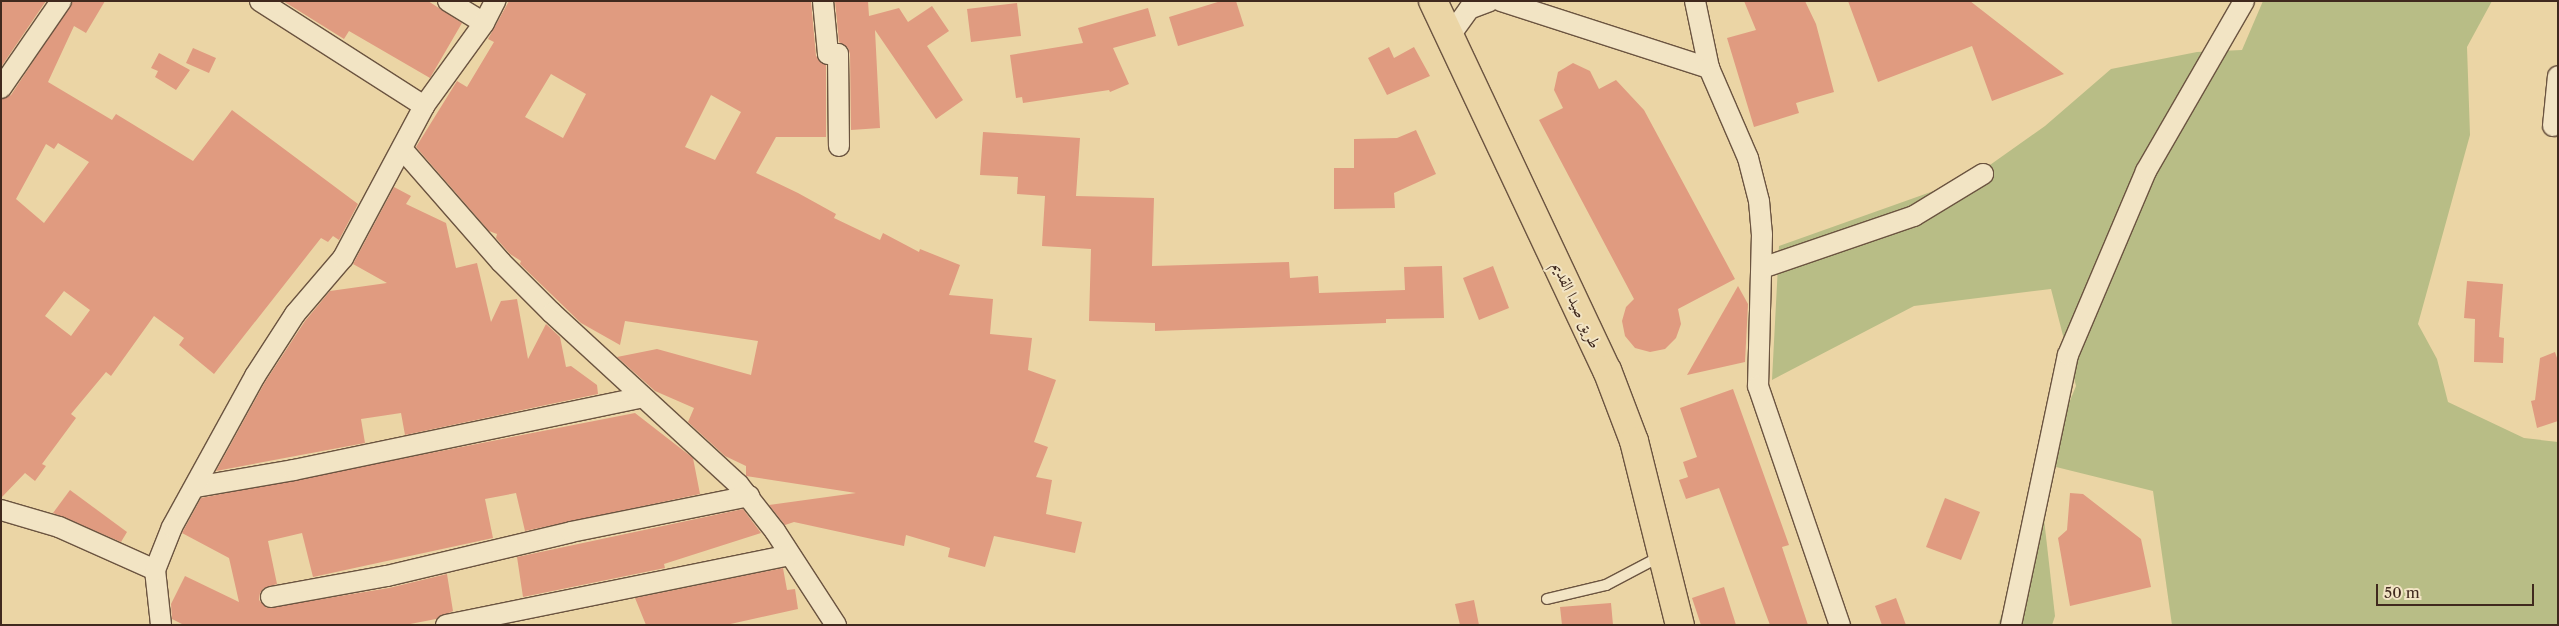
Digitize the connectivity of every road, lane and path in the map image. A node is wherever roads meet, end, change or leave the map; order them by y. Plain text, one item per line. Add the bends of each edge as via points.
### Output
1 (61, 1) edge
2 (260, 1) edge
3 (448, 1) edge
4 (495, 1) edge
5 (823, 1) edge
6 (1433, 1) edge
7 (1490, 1) edge
8 (1501, 1) edge
9 (1694, 1) edge
10 (2244, 1) edge
11 (484, 24) junction
12 (1451, 34) junction
13 (1709, 68) junction
14 (2558, 76) edge
15 (1, 88) edge
16 (424, 106) junction
17 (2552, 126) dead end
18 (839, 146) dead end
19 (403, 150) junction
20 (1983, 174) dead end
21 (1762, 268) junction
22 (642, 397) junction
23 (196, 487) junction
24 (749, 496) junction
25 (1, 510) edge
26 (789, 555) junction
27 (1662, 556) junction
28 (155, 570) junction
29 (270, 597) dead end
30 (1547, 599) dead end
31 (161, 625) edge
32 (446, 625) edge
33 (836, 625) edge
34 (1680, 625) edge
35 (1840, 625) edge
36 (2011, 625) edge

1 - 15 street
2 - 16 street
3 - 11 street
4 - 11 street
5 - 18 street via 828,54 838,54
6 - 12 highway, طريق صيدا القديم
7 - 12 street via 1469,9
8 - 13 street
9 - 13 street
10 - 36 street via 2146,171 2068,355
11 - 16 street
12 - 27 highway, طريق صيدا القديم via 1607,370 1634,441
13 - 21 street via 1750,166 1759,201
14 - 17 street
16 - 19 street
19 - 22 street via 501,262
19 - 23 street via 343,258 295,314 255,376
20 - 21 street via 1914,216
21 - 35 street via 1758,386
22 - 23 street via 294,470
22 - 24 street
23 - 28 street via 161,549
24 - 26 street
24 - 29 street via 571,532 386,576
25 - 28 street via 59,527
26 - 32 street
26 - 33 street
27 - 30 lane via 1606,585
27 - 34 highway, طريق صيدا القديم
28 - 31 street

